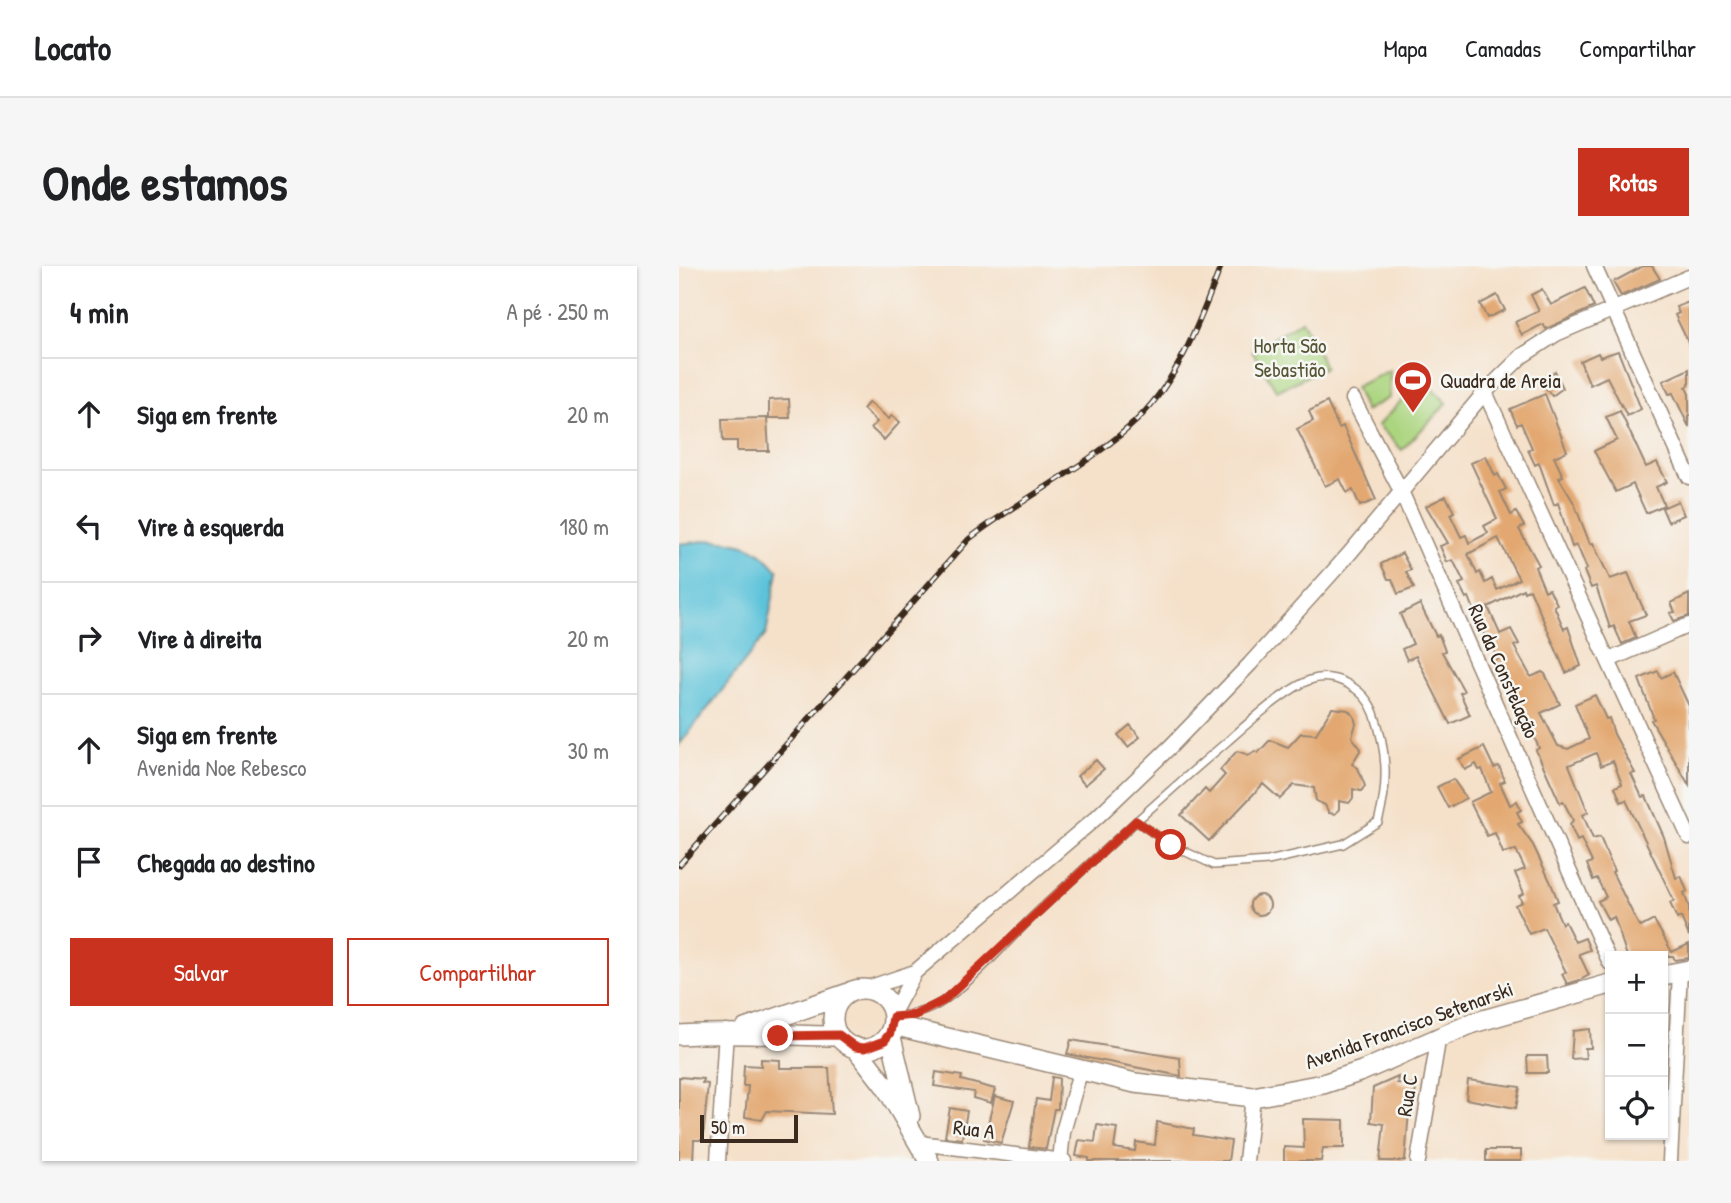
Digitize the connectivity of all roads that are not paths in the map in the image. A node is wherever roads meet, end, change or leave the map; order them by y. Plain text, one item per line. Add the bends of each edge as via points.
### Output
1 (1594, 266) edge
2 (1689, 277) edge
3 (1612, 309) junction
4 (1485, 392) junction
5 (1353, 399) dead end
6 (1689, 477) edge
7 (1401, 491) junction
8 (1689, 625) edge
9 (1609, 660) junction
10 (1136, 821) junction
11 (1689, 837) edge
12 (1605, 952) edge
13 (915, 972) junction
14 (1677, 972) edge
15 (1605, 985) edge
16 (856, 991) junction
17 (892, 1022) junction
18 (733, 1031) junction
19 (679, 1035) edge
20 (1439, 1035) junction
21 (847, 1041) junction
22 (1080, 1072) junction
23 (1252, 1097) junction
24 (917, 1137) junction
25 (718, 1161) edge
26 (929, 1161) edge
27 (1062, 1161) edge
28 (1246, 1161) edge
29 (1418, 1161) edge
30 (1671, 1161) edge

1 - 3 street
2 - 3 street
3 - 4 street via 1556,334 1522,356
3 - 6 street
4 - 7 street
4 - 9 street
5 - 7 street, Rua da Constelação
7 - 12 street, Rua da Constelação
7 - 13 street via 1277,634 1171,746 1097,817
8 - 9 street
9 - 11 street
10 - 10 lane via 1258,714 1309,680 1336,679 1352,686 1370,703 1386,751 1385,796 1378,822 1343,844 1268,860 1214,865 1171,845
10 - 17 lane via 943,1001
13 - 16 street
13 - 17 street
14 - 30 street
15 - 20 street, Avenida Francisco Setenarski
16 - 17 street via 883,996
16 - 18 street
16 - 21 street via 835,1008 834,1018
17 - 21 street via 875,1046
17 - 22 street, Avenida Francisco Setenarski
17 - 24 street
18 - 19 street
18 - 21 street
18 - 25 street
20 - 23 street, Avenida Francisco Setenarski via 1323,1084
20 - 29 street, Rua C
21 - 24 street via 886,1087
22 - 23 street, Avenida Francisco Setenarski
22 - 27 street via 1063,1132
23 - 28 street
24 - 26 street
24 - 27 street, Rua A

